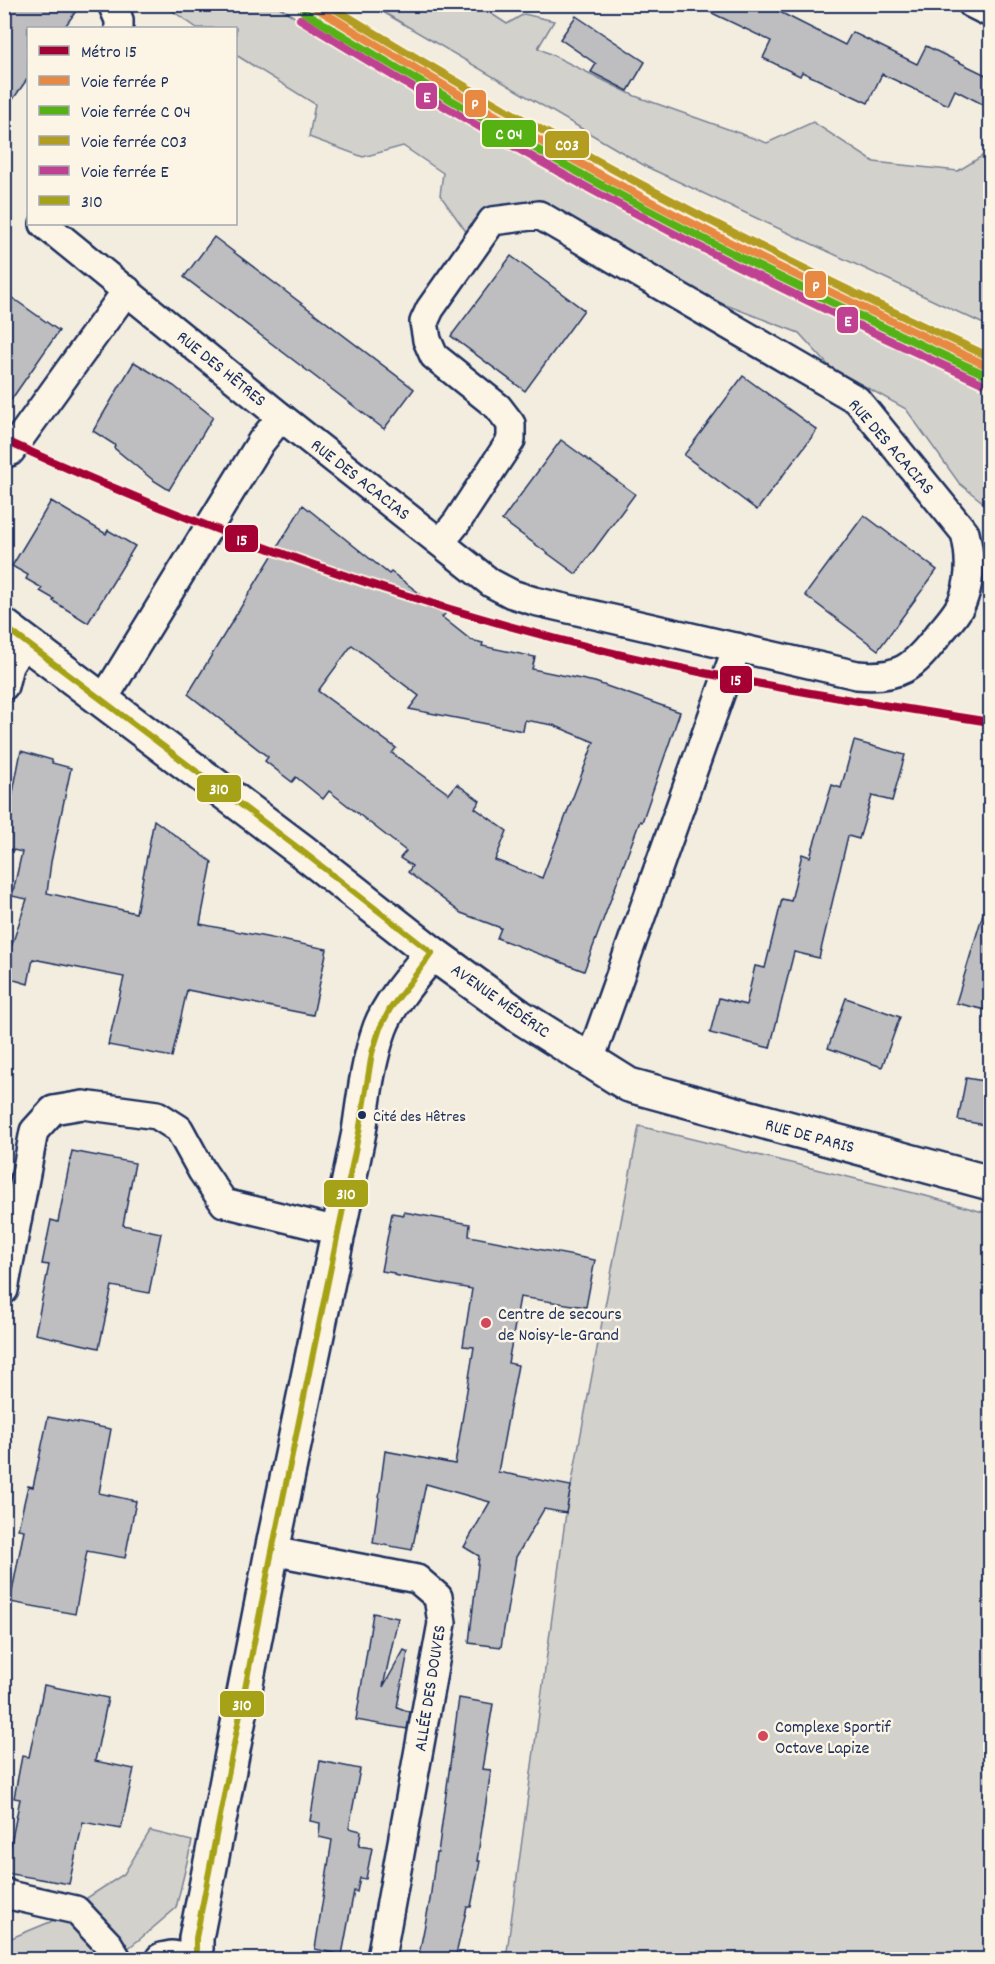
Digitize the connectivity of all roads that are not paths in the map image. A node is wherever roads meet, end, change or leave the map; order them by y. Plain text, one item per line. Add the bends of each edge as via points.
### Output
1 (112, 4) edge
2 (972, 4) edge
3 (990, 13) edge
4 (119, 27) edge
5 (45, 225) edge
6 (126, 290) junction
7 (281, 417) junction
8 (4, 450) edge
9 (441, 543) junction
10 (15, 634) edge
11 (737, 647) junction
12 (4, 687) edge
13 (103, 700) junction
14 (432, 953) junction
15 (590, 1060) junction
16 (629, 1085) joint
17 (990, 1183) edge
18 (338, 1231) junction
19 (4, 1290) edge
20 (272, 1551) junction
21 (4, 1892) edge
22 (382, 1952) dead end
23 (118, 1959) edge
24 (162, 1959) edge
25 (182, 1959) edge
26 (196, 1959) edge

1 - 4 street
2 - 3 street
5 - 6 street, RUE DES HÊTRES
6 - 7 street, RUE DES HÊTRES
6 - 8 street via 10,452
7 - 9 street, RUE DES ACACIAS
7 - 13 street, RUE DES HÊTRES via 261,442
9 - 11 street, RUE DES ACACIAS via 491,583 512,594
9 - 11 street, RUE DES ACACIAS via 511,440 511,424 498,407 434,356 424,322 492,221 539,215 857,400 965,533 969,568 964,598 921,657 904,669 878,677 857,675
10 - 12 street
10 - 13 main road, AVENUE MÉDÉRIC
11 - 15 street
13 - 14 main road, AVENUE MÉDÉRIC
14 - 15 main road, AVENUE MÉDÉRIC via 519,1016
14 - 18 main road via 380,1026
15 - 16 main road, AVENUE MÉDÉRIC
16 - 17 main road, RUE DE PARIS
18 - 19 street via 224,1203 179,1129 157,1115 83,1105 53,1110 34,1131
18 - 20 main road
20 - 22 street, ALLÉE DES DOUVES via 417,1579 438,1597 442,1623
20 - 26 main road via 196,1938
21 - 23 street via 76,1910
24 - 25 main road

